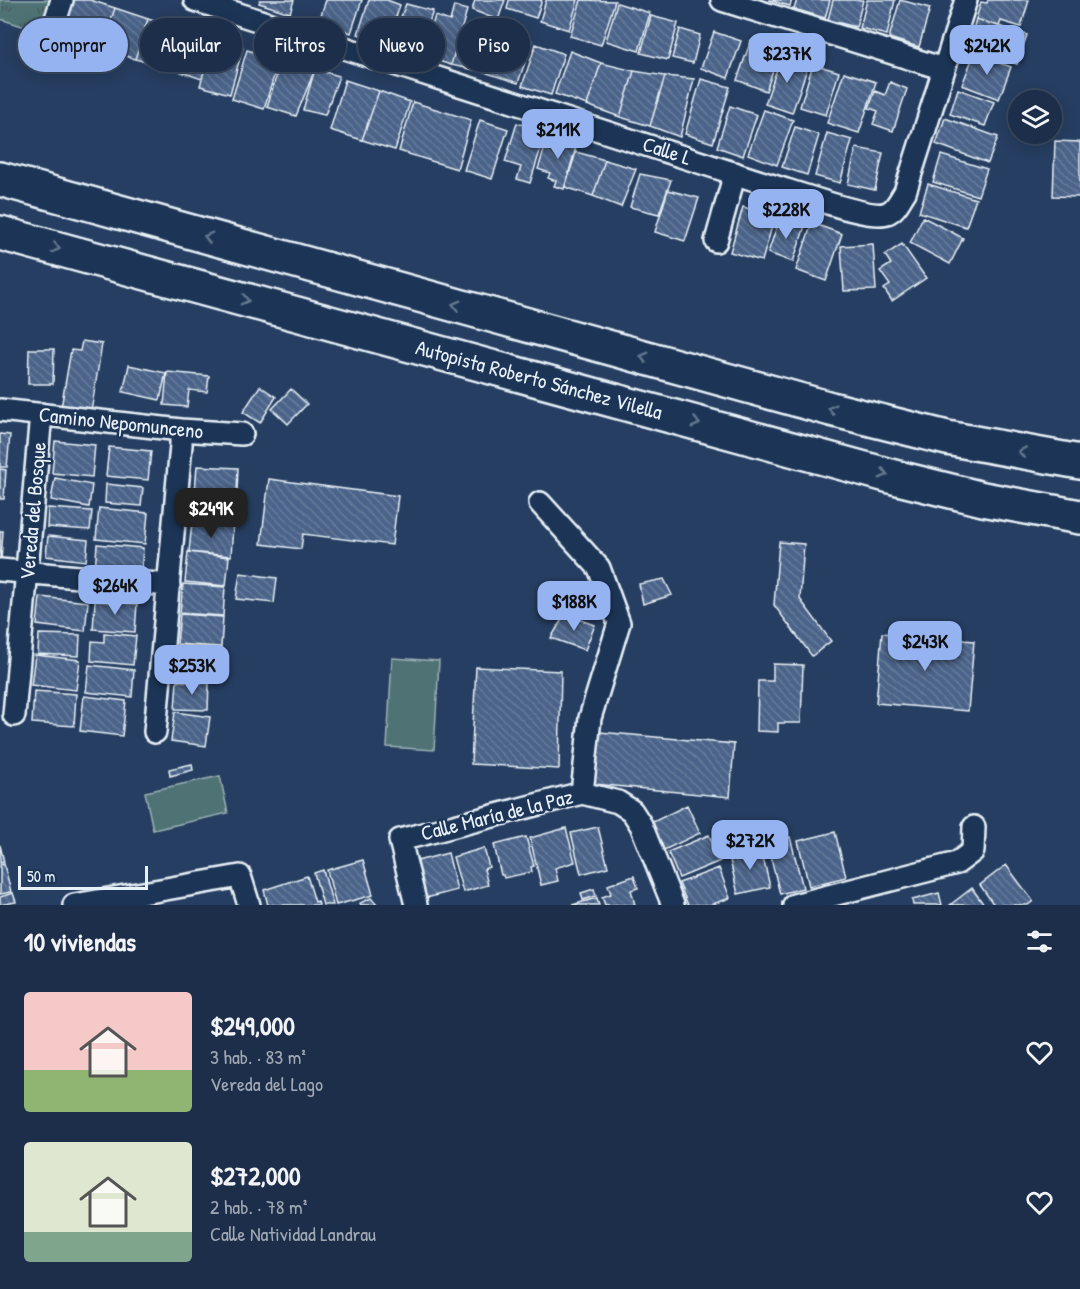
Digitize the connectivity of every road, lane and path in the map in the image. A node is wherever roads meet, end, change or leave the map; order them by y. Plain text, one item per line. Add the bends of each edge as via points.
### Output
1 (62, 0) edge
2 (195, 0) edge
3 (722, 0) edge
4 (966, 0) edge
5 (56, 18) edge
6 (944, 69) junction
7 (735, 173) junction
8 (0, 178) edge
9 (0, 233) edge
10 (716, 241) dead end
11 (0, 410) edge
12 (41, 414) junction
13 (181, 430) junction
14 (242, 434) dead end
15 (1080, 462) edge
16 (540, 503) dead end
17 (1080, 517) edge
18 (0, 570) edge
19 (27, 573) junction
20 (169, 585) junction
21 (14, 715) dead end
22 (156, 732) dead end
23 (582, 793) junction
24 (974, 827) dead end
25 (74, 905) edge
26 (249, 905) edge
27 (416, 905) edge
28 (673, 905) edge
29 (794, 905) edge

1 - 5 street
2 - 7 street, Calle L
3 - 6 street
4 - 6 street
6 - 7 street, Calle L via 904,192 896,207 886,214 864,213
7 - 10 street
15 -> 8 highway via 947,438 831,409
9 -> 17 highway, Autopista Roberto Sánchez Vilella via 894,477 982,499
11 - 12 street, Camino Nepomunceno
12 - 13 street, Camino Nepomunceno
12 - 19 street, Vereda del Bosque
13 - 14 street, Camino Nepomunceno
13 - 20 street
16 - 23 street via 599,568 619,623 590,718
18 - 19 street
19 - 20 street
19 - 21 street, Vereda del Bosque
20 - 22 street
23 - 27 street, Calle María de la Paz via 400,840
23 - 28 street, Calle María de la Paz via 618,802 632,811
24 - 29 street via 973,851 957,863
25 - 26 street via 240,876

